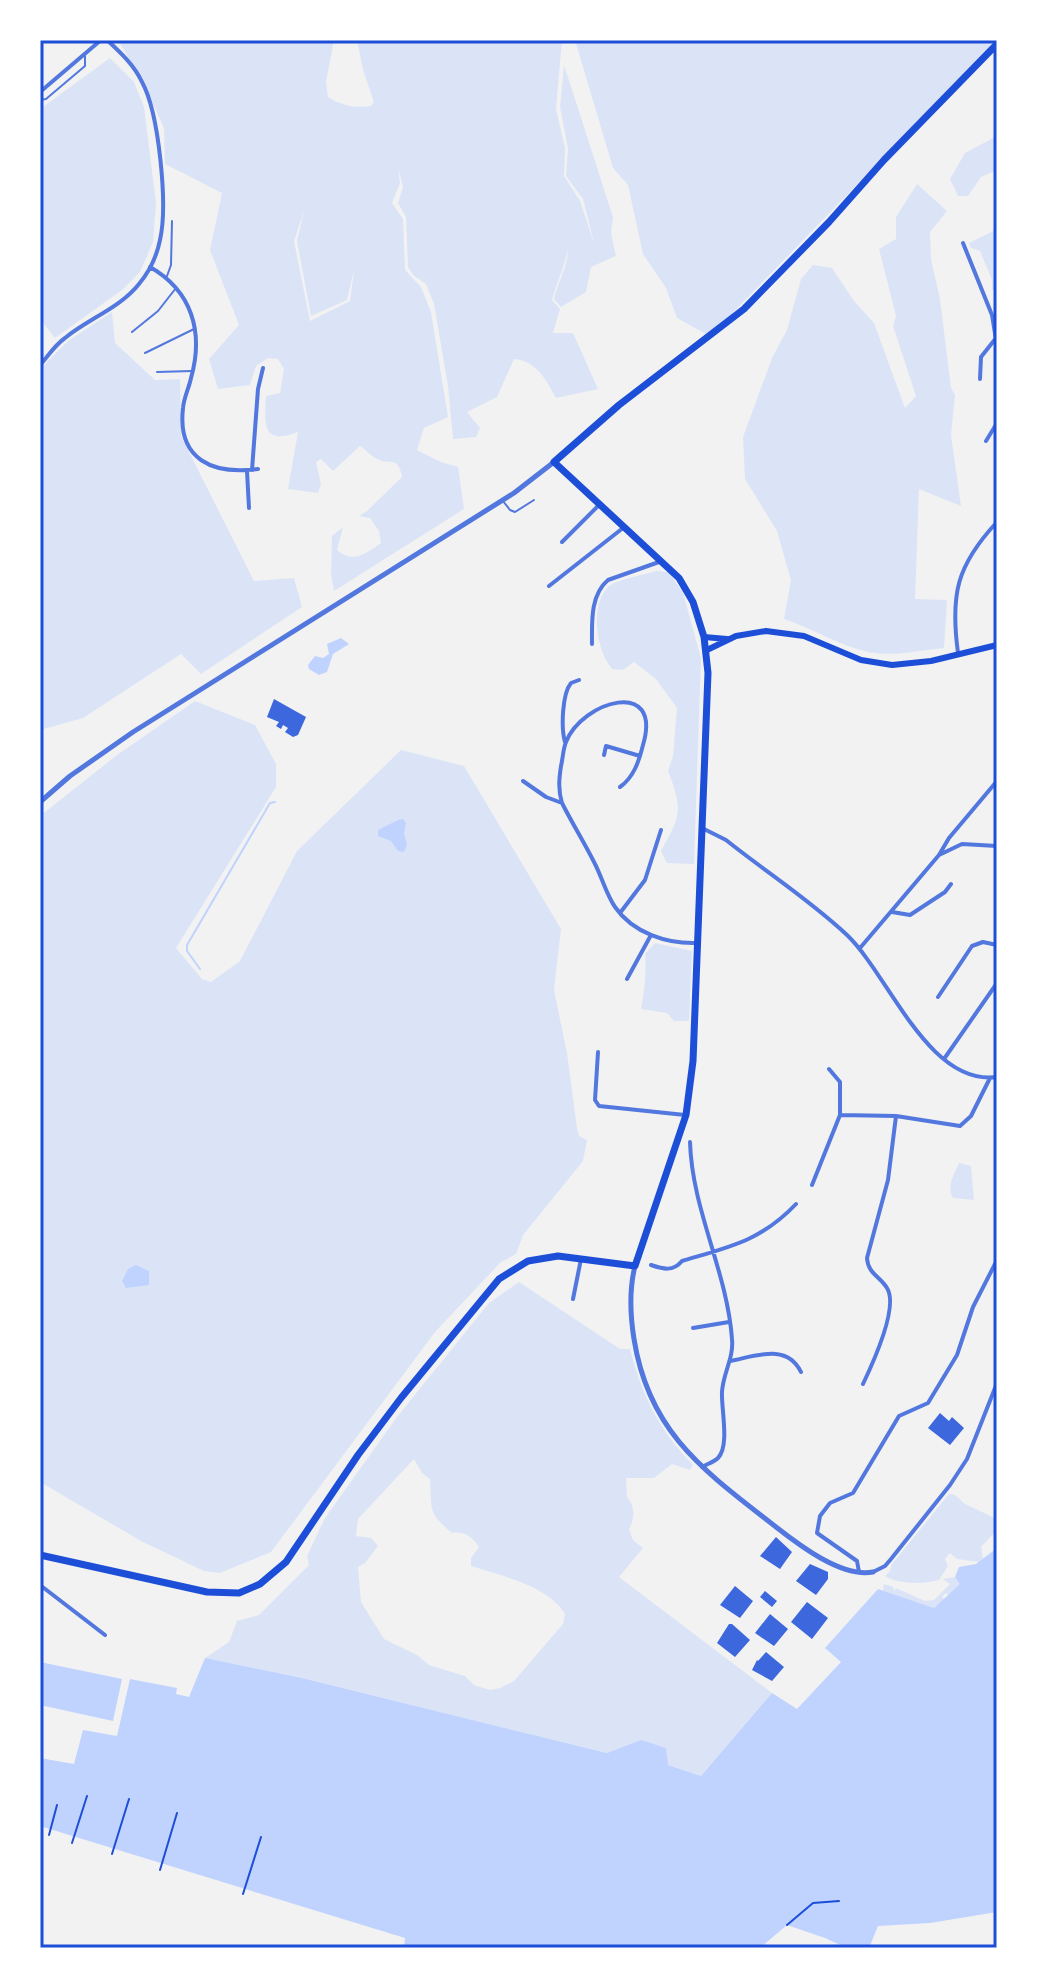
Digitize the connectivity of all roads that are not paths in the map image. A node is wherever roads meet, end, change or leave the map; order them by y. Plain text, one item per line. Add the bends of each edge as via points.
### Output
1 (104, 40) edge
2 (997, 44) edge
3 (85, 54) junction
4 (40, 92) edge
5 (40, 100) edge
6 (172, 221) dead end
7 (963, 243) dead end
8 (150, 267) junction
9 (166, 277) junction
10 (177, 287) junction
11 (995, 314) edge
12 (195, 328) junction
13 (132, 332) dead end
14 (996, 338) edge
15 (997, 346) edge
16 (145, 353) dead end
17 (40, 365) edge
18 (263, 368) dead end
19 (193, 371) junction
20 (157, 372) dead end
21 (980, 379) dead end
22 (997, 416) edge
23 (986, 441) dead end
24 (554, 462) junction
25 (252, 470) junction
26 (502, 500) junction
27 (534, 500) dead end
28 (600, 504) junction
29 (249, 508) dead end
30 (997, 522) edge
31 (625, 527) junction
32 (562, 542) dead end
33 (661, 561) junction
34 (549, 586) dead end
35 (704, 637) junction
36 (727, 639) junction
37 (592, 644) dead end
38 (997, 645) edge
39 (707, 650) junction
40 (959, 656) junction
41 (579, 680) dead end
42 (565, 742) junction
43 (604, 755) dead end
44 (640, 756) junction
45 (523, 781) dead end
46 (997, 781) edge
47 (620, 787) dead end
48 (40, 802) edge
49 (562, 803) junction
50 (704, 829) junction
51 (661, 830) dead end
52 (997, 846) edge
53 (939, 855) junction
54 (951, 884) dead end
55 (892, 912) junction
56 (620, 913) junction
57 (651, 935) junction
58 (697, 943) junction
59 (997, 945) edge
60 (860, 948) junction
61 (627, 979) dead end
62 (997, 983) edge
63 (938, 997) dead end
64 (598, 1052) dead end
65 (944, 1059) junction
66 (829, 1069) dead end
67 (997, 1077) edge
68 (990, 1078) junction
69 (686, 1115) junction
70 (840, 1115) junction
71 (896, 1116) junction
72 (690, 1142) dead end
73 (812, 1185) dead end
74 (796, 1204) dead end
75 (713, 1253) junction
76 (581, 1259) junction
77 (997, 1260) edge
78 (651, 1265) dead end
79 (635, 1266) junction
80 (573, 1299) dead end
81 (729, 1322) junction
82 (693, 1328) dead end
83 (730, 1361) junction
84 (801, 1372) dead end
85 (997, 1383) edge
86 (863, 1384) dead end
87 (702, 1467) junction
88 (40, 1555) edge
89 (873, 1572) joint
90 (859, 1573) junction
91 (40, 1585) edge
92 (105, 1635) dead end

1 - 3 street
1 - 8 street via 130,62 144,84 155,124 162,225
2 - 24 main road via 744,309
3 - 4 street
3 - 5 lane via 85,66
6 - 9 lane
7 - 11 street
8 - 9 street
8 - 17 street via 133,291 64,338
9 - 10 street
10 - 12 street
10 - 13 lane
11 - 14 street
12 - 16 lane
12 - 19 street
14 - 15 street
14 - 21 street via 981,357
18 - 25 street
19 - 20 lane
19 - 25 street via 183,413 190,446 212,467
22 - 23 street
24 - 26 street
24 - 28 main road
25 - 29 street
26 - 27 lane via 515,512
26 - 48 street via 133,732
28 - 31 main road
28 - 32 street
30 - 40 street via 968,556 960,577
31 - 33 main road
31 - 34 street
33 - 35 main road via 689,593
33 - 37 street via 602,585 594,605
35 - 36 main road
35 - 39 main road
36 - 39 main road
36 - 40 main road via 766,631 791,633 861,660 892,665
38 - 40 main road
39 - 50 main road
41 - 42 street via 566,690
42 - 44 street via 595,710 630,702 646,719
42 - 49 street via 559,780
43 - 44 street via 606,746
44 - 47 street via 629,781
45 - 49 street
46 - 53 street
49 - 56 street
50 - 58 main road
50 - 60 street via 726,840
51 - 56 street via 645,880
52 - 53 street via 962,844
53 - 55 street
54 - 55 street via 910,915
55 - 60 street
56 - 57 street
57 - 58 street
57 - 61 street
58 - 69 main road
59 - 63 street via 972,946
60 - 65 street via 917,1034
62 - 65 street
64 - 69 street via 599,1106
65 - 68 street via 969,1074
66 - 70 street via 840,1082
67 - 68 street
68 - 71 street via 971,1116 960,1126
69 - 79 main road
70 - 71 street
70 - 73 street
71 - 86 street via 888,1180 867,1258 869,1269 888,1290 890,1305
72 - 75 street via 696,1194
74 - 75 street via 776,1225
75 - 78 street via 667,1270
75 - 81 street
76 - 79 main road
76 - 80 street
76 - 88 main road via 528,1261 499,1279 375,1432 286,1562 260,1584 239,1593 207,1592
77 - 90 street via 946,1376 925,1406 902,1414 894,1423 853,1493 830,1503 817,1523 821,1538 857,1561
79 - 87 street via 631,1321 643,1376 669,1431
81 - 82 street
81 - 83 street
83 - 84 street via 779,1353
83 - 87 street via 721,1394 722,1451
85 - 89 street via 975,1444 950,1485 891,1559
87 - 90 street via 799,1546
89 - 90 street
91 - 92 street

